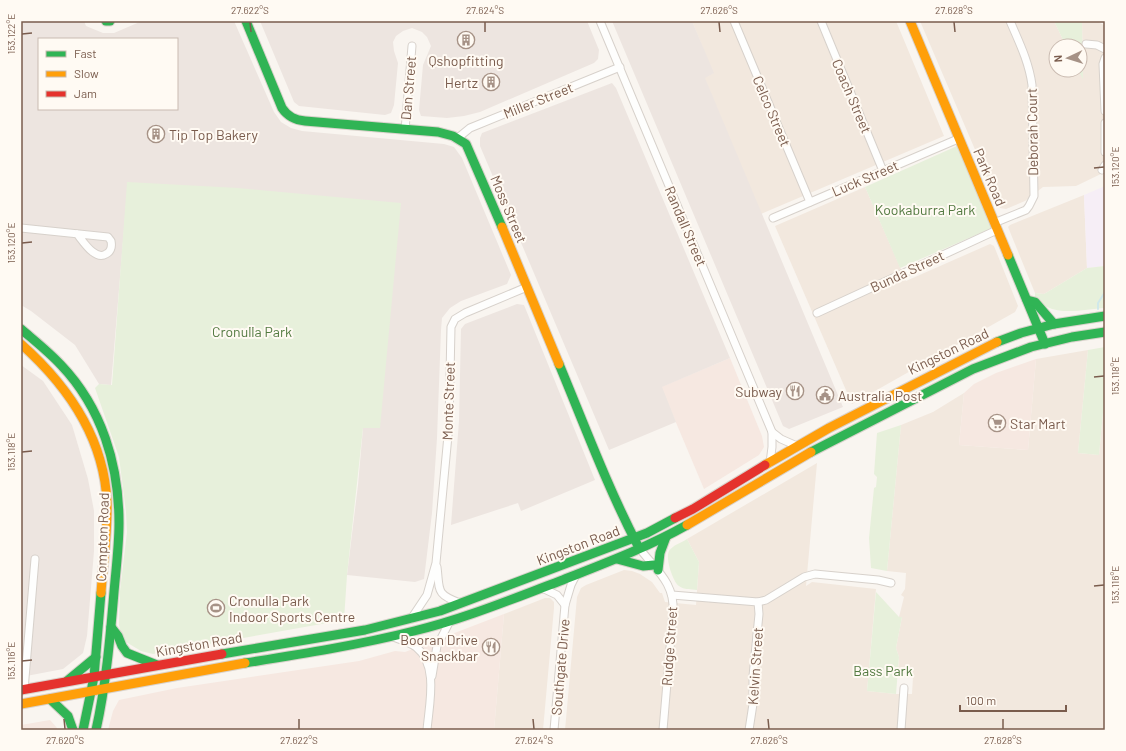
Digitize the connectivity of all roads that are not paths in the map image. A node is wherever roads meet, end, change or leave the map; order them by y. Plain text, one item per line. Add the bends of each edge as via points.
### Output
1 (106, 21) edge
2 (110, 21) edge
3 (246, 21) edge
4 (600, 21) edge
5 (734, 21) edge
6 (820, 21) edge
7 (910, 21) edge
8 (1010, 21) edge
9 (1088, 44) edge
10 (412, 46) dead end
11 (1105, 49) edge
12 (1105, 58) edge
13 (620, 67) junction
14 (1105, 110) edge
15 (1105, 123) edge
16 (405, 130) junction
17 (459, 137) junction
18 (958, 139) junction
19 (1105, 152) edge
20 (883, 171) junction
21 (810, 202) junction
22 (773, 218) dead end
23 (996, 226) junction
24 (21, 228) edge
25 (77, 234) junction
26 (527, 287) junction
27 (1027, 300) junction
28 (817, 313) dead end
29 (1105, 316) edge
30 (1054, 324) junction
31 (1038, 328) junction
32 (21, 329) edge
33 (1105, 332) edge
34 (21, 344) edge
35 (1045, 344) junction
36 (772, 432) junction
37 (797, 446) junction
38 (770, 463) junction
39 (666, 537) junction
40 (633, 538) junction
41 (640, 549) junction
42 (35, 559) dead end
43 (617, 559) junction
44 (436, 563) junction
45 (656, 567) junction
46 (576, 574) junction
47 (891, 583) dead end
48 (541, 587) junction
49 (672, 595) junction
50 (758, 602) junction
51 (461, 603) junction
52 (565, 605) junction
53 (411, 619) junction
54 (450, 621) junction
55 (111, 627) junction
56 (393, 636) junction
57 (96, 656) junction
58 (157, 665) junction
59 (107, 675) junction
60 (94, 677) junction
61 (430, 680) junction
62 (66, 682) junction
63 (105, 688) junction
64 (904, 688) dead end
65 (23, 690) edge
66 (91, 690) junction
67 (50, 699) junction
68 (21, 704) edge
69 (73, 730) edge
70 (83, 730) edge
71 (96, 730) edge
72 (427, 730) edge
73 (554, 730) edge
74 (663, 730) edge
75 (750, 730) edge
76 (901, 730) edge

1 - 2 main road
3 - 16 main road via 282,108 290,117 305,121
4 - 13 street, Randall Street
5 - 21 street, Celco Street
6 - 20 street, Coach Street
7 - 18 main road, Park Road
8 - 23 street, Deborah Court via 1031,74 1034,196 1026,210
9 - 11 street
10 - 16 street, Dan Street
12 - 14 street
13 - 17 street, Miller Street via 468,129
13 - 36 street, Randall Street
15 - 19 street
16 - 17 main road via 438,132
17 - 26 main road, Moss Street via 466,144
18 - 20 street, Luck Street
18 - 23 main road, Park Road
20 - 21 street, Luck Street
21 - 22 street, Luck Street
23 - 27 main road, Park Road
23 - 28 street, Bunda Street
24 - 25 street
25 - 25 street via 108,237 111,240 111,249 104,256 98,255
26 - 40 main road, Moss Street
26 - 44 street, Monte Street via 465,313 455,319 451,327 449,425
27 - 30 main road via 1035,302
27 - 31 main road, Park Road
29 - 30 main road, Kingston Road
30 - 31 main road, Kingston Road
31 - 35 main road, Park Road
31 - 37 main road, Kingston Road via 961,359
32 - 55 main road, Compton Road via 44,346 76,383 95,413 110,452 119,515
33 - 35 main road, Kingston Road
34 - 57 main road, Compton Road via 43,362 74,401 98,453 106,494 107,520
35 - 39 main road, Kingston Road via 996,359 959,376 815,450
36 - 37 street
36 - 38 street, Randall Street
37 - 38 main road, Kingston Road
38 - 40 main road, Kingston Road via 693,509
39 - 41 main road, Kingston Road
39 - 45 main road
40 - 41 main road, Moss Street
40 - 51 main road, Kingston Road
41 - 43 main road, Kingston Road
41 - 45 street, Rudge Street
42 - 65 street
43 - 45 main road
43 - 46 main road, Kingston Road
44 - 51 street, Monte Street via 442,594
44 - 53 street, Monte Street via 427,594
45 - 49 street, Rudge Street
46 - 48 main road, Kingston Road
46 - 52 street, Southgate Drive
47 - 50 street via 815,574 804,576 766,600
48 - 52 street, Southgate Drive via 557,595
48 - 54 main road, Kingston Road
49 - 50 street
49 - 74 street, Rudge Street via 673,612
50 - 75 street, Kelvin Street
51 - 53 main road, Kingston Road
52 - 73 street, Southgate Drive
53 - 58 main road, Kingston Road via 365,630
54 - 56 main road, Kingston Road
54 - 61 street via 437,646
55 - 58 main road via 127,653
55 - 59 main road, Compton Road
56 - 61 street via 420,652 428,664
56 - 63 main road, Kingston Road
57 - 60 main road, Compton Road
57 - 62 main road
58 - 59 main road, Kingston Road
59 - 60 main road, Kingston Road
59 - 63 main road, Compton Road
60 - 62 main road, Kingston Road
60 - 66 main road, Compton Road
61 - 72 street
62 - 65 main road, Kingston Road
63 - 66 main road, Kingston Road
63 - 71 main road, Compton Road
64 - 76 street
66 - 67 main road, Kingston Road
66 - 70 main road, Compton Road
67 - 68 main road, Kingston Road
67 - 69 main road via 68,714

